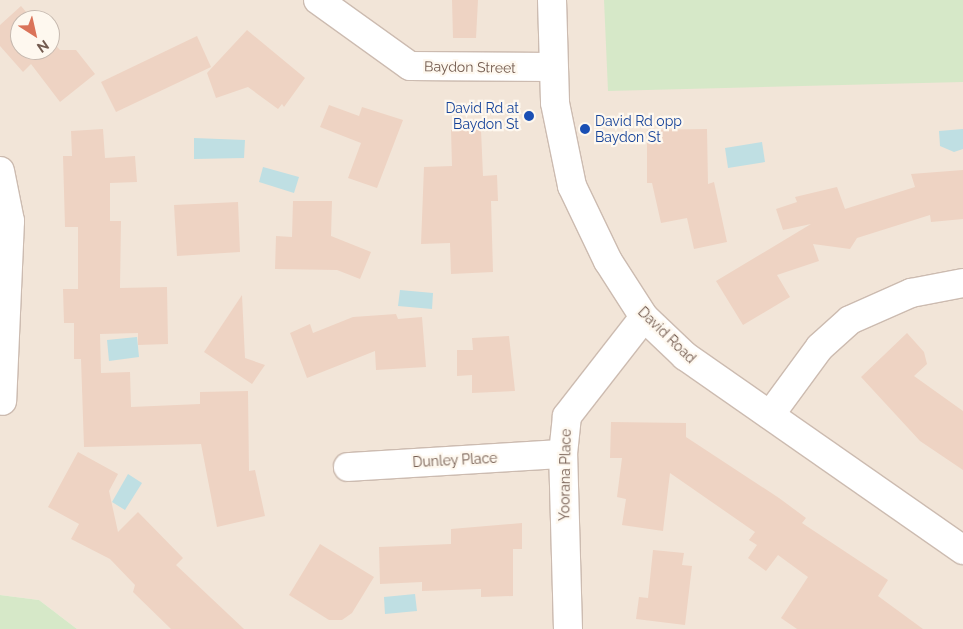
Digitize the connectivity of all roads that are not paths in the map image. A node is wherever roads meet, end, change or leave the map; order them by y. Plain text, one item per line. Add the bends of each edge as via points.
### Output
1 (318, 0) edge
2 (552, 0) edge
3 (553, 67) junction
4 (0, 171) edge
5 (963, 283) edge
6 (644, 317) junction
7 (2, 401) dead end
8 (770, 415) junction
9 (563, 454) junction
10 (348, 467) dead end
11 (963, 550) edge
12 (568, 629) edge

1 - 3 street, Baydon Street via 410,66
2 - 3 street, David Road
3 - 6 street, David Road via 572,186 608,261
4 - 7 street via 10,221
5 - 8 street via 911,293 850,320 820,347
6 - 8 street, David Road via 685,356
6 - 9 street, Yoorana Place via 567,416
8 - 11 street, David Road
9 - 10 street, Dunley Place
9 - 12 street, Yoorana Place

